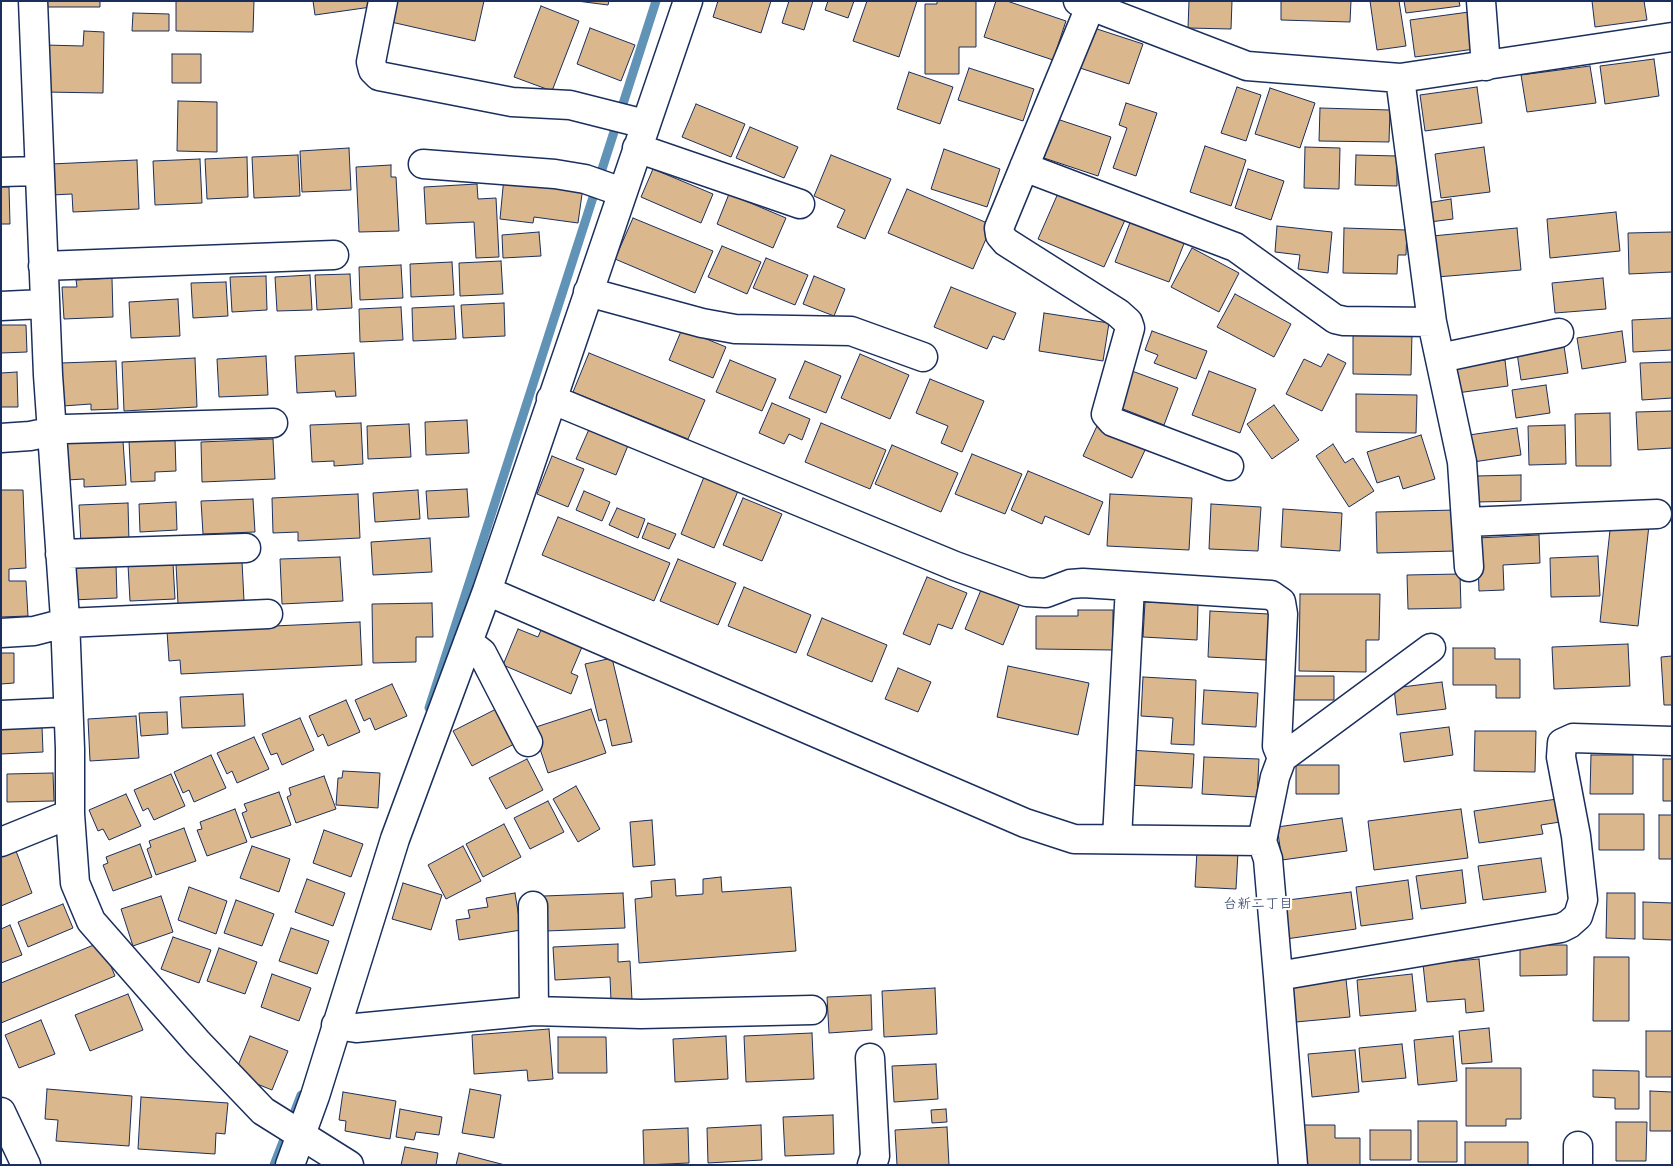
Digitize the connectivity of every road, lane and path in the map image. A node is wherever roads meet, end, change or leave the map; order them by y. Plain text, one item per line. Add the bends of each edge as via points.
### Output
1 (32, 1) edge
2 (383, 1) edge
3 (688, 1) edge
4 (1481, 1) edge
5 (1084, 4) edge
6 (1672, 37) edge
7 (1486, 66) junction
8 (1400, 78) junction
9 (641, 136) junction
10 (423, 164) dead end
11 (1024, 167) junction
12 (39, 171) junction
13 (1, 172) edge
14 (622, 192) junction
15 (800, 204) dead end
16 (334, 255) dead end
17 (43, 266) junction
18 (588, 292) junction
19 (44, 304) junction
20 (1, 306) edge
21 (1432, 322) junction
22 (1559, 334) dead end
23 (923, 357) dead end
24 (1440, 358) junction
25 (551, 399) junction
26 (273, 423) dead end
27 (52, 432) junction
28 (1, 438) edge
29 (1228, 466) dead end
30 (1656, 514) dead end
31 (1466, 522) junction
32 (246, 548) dead end
33 (60, 554) junction
34 (1469, 567) dead end
35 (1130, 586) junction
36 (487, 591) junction
37 (268, 614) dead end
38 (64, 623) junction
39 (1, 633) edge
40 (468, 642) junction
41 (1431, 648) dead end
42 (68, 712) junction
43 (1, 715) edge
44 (1672, 741) edge
45 (528, 742) dead end
46 (1282, 758) junction
47 (70, 814) junction
48 (1118, 840) junction
49 (1262, 841) junction
50 (1, 842) edge
51 (533, 906) dead end
52 (1278, 976) junction
53 (812, 1010) dead end
54 (534, 1011) junction
55 (336, 1026) junction
56 (870, 1058) dead end
57 (1, 1112) edge
58 (302, 1135) junction
59 (26, 1165) edge
60 (290, 1165) edge
61 (349, 1165) edge
62 (872, 1165) edge
63 (1293, 1165) edge

1 - 12 main road
2 - 9 main road via 371,62 379,76 512,102 570,105
3 - 9 main road
4 - 7 main road
5 - 8 main road via 1247,66
5 - 11 main road
6 - 7 main road
7 - 8 main road
8 - 21 main road
9 - 14 main road
9 - 15 main road
10 - 14 main road via 555,174 586,179
11 - 21 main road via 1236,247 1335,319
11 - 29 main road via 999,228 1000,235 1006,242 1118,313 1130,328 1106,414 1113,422
12 - 13 main road
12 - 17 main road
14 - 18 main road
16 - 17 main road
17 - 19 main road
18 - 23 main road via 735,329 851,331
18 - 25 main road
19 - 20 main road
19 - 27 main road
21 - 24 main road
22 - 24 main road
24 - 31 main road via 1462,462
25 - 35 main road via 956,566 1028,592 1046,593 1070,584
25 - 36 main road
26 - 27 main road
27 - 28 main road
27 - 33 main road
30 - 31 main road
31 - 34 main road
32 - 33 main road
33 - 38 main road
35 - 46 main road via 1271,595 1281,602 1277,746
35 - 48 main road
36 - 40 main road
36 - 48 main road via 1025,823 1074,839
37 - 38 main road
38 - 39 main road via 34,631
38 - 42 main road
40 - 45 main road via 482,653
40 - 55 main road via 395,840
41 - 46 main road
42 - 43 main road
42 - 47 main road
44 - 52 main road via 1573,738 1562,743 1561,757 1576,836 1583,900 1578,916 1569,924 1561,928
46 - 49 main road via 1274,777
47 - 50 main road
47 - 58 main road via 75,883 91,921 198,1043 263,1111
48 - 49 main road
49 - 52 main road via 1268,858
51 - 54 main road
52 - 63 main road
53 - 54 main road via 641,1014
54 - 55 main road via 356,1028
55 - 58 main road
56 - 62 main road via 875,1156
57 - 59 main road
58 - 60 main road
58 - 61 main road

